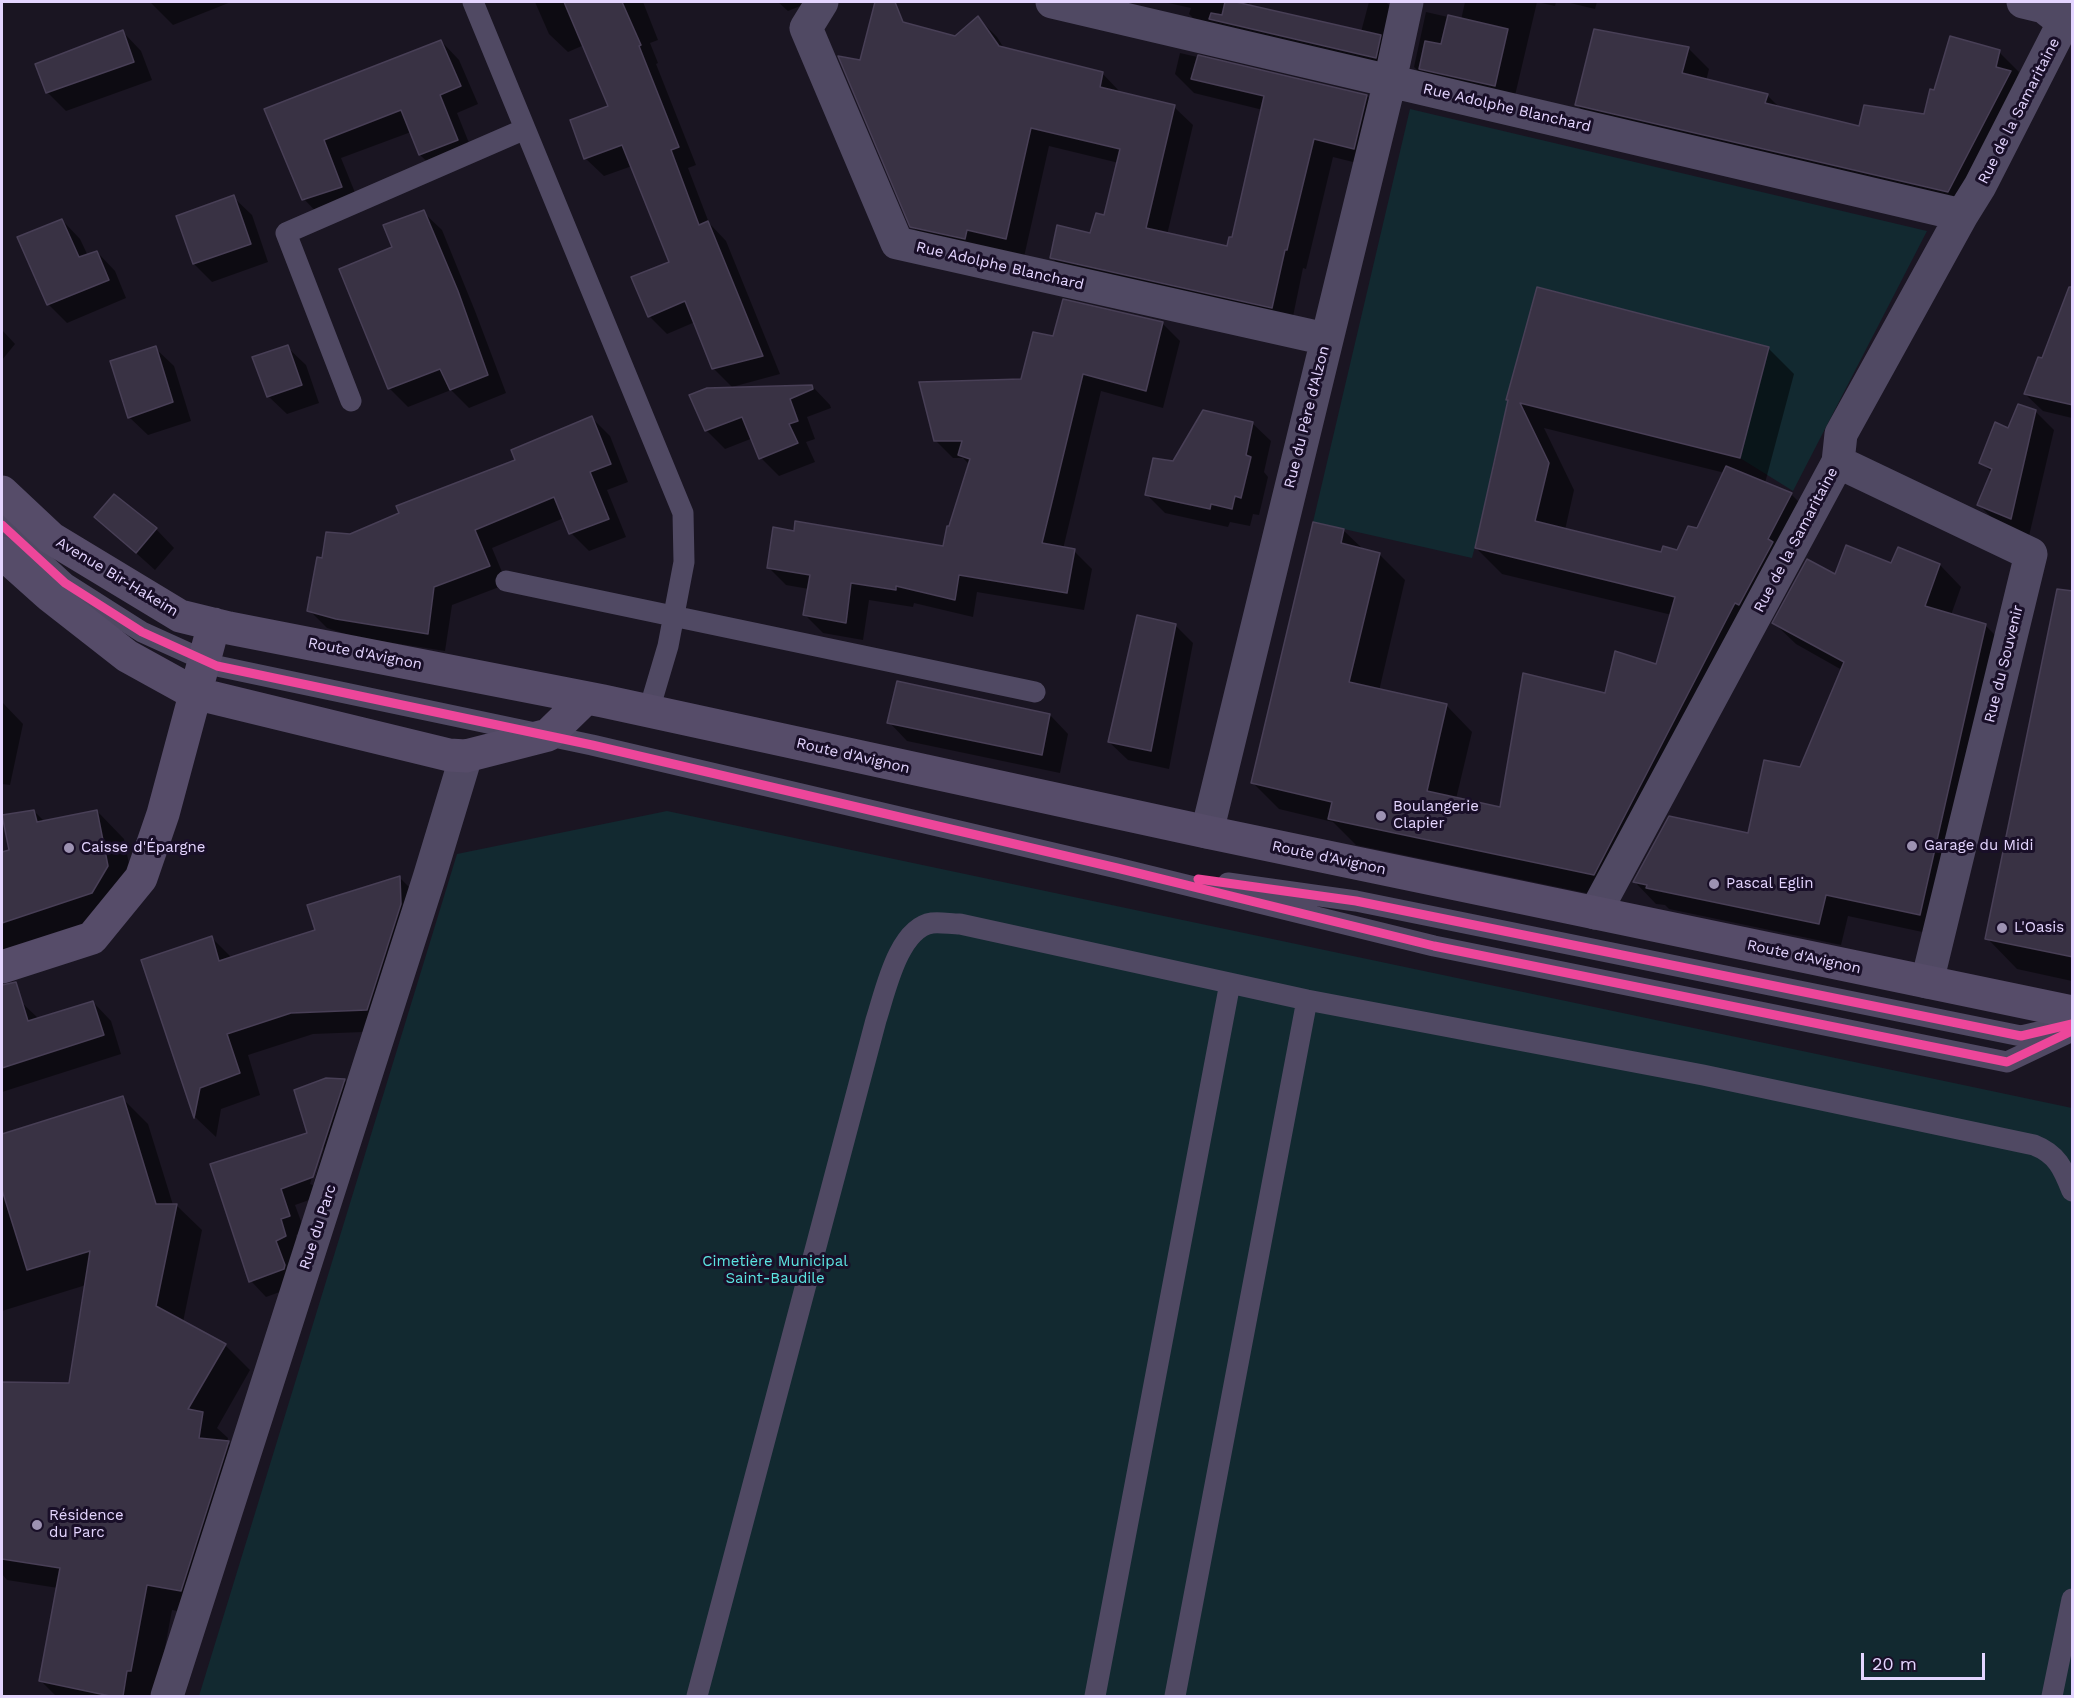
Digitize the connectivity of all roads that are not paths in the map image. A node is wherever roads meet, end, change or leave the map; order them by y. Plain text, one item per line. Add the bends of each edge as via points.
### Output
1 (473, 2) edge
2 (822, 2) edge
3 (1052, 2) edge
4 (1407, 2) edge
5 (2023, 2) edge
6 (2070, 18) edge
7 (1390, 81) junction
8 (525, 129) junction
9 (1962, 214) junction
10 (1326, 339) junction
11 (351, 401) dead end
12 (1838, 462) junction
13 (2, 492) edge
14 (2, 525) edge
15 (51, 538) junction
16 (2, 553) edge
17 (506, 581) dead end
18 (65, 583) junction
19 (674, 616) junction
20 (214, 624) junction
21 (205, 661) junction
22 (1035, 692) dead end
23 (194, 693) junction
24 (586, 698) junction
25 (649, 710) junction
26 (548, 735) junction
27 (466, 756) junction
28 (1207, 832) junction
29 (1117, 868) junction
30 (1595, 913) junction
31 (2, 967) edge
32 (1927, 982) junction
33 (1230, 983) junction
34 (1307, 1000) junction
35 (2073, 1012) edge
36 (2073, 1024) edge
37 (2073, 1031) edge
38 (2073, 1191) edge
39 (2073, 1599) edge
40 (167, 1696) edge
41 (697, 1696) edge
42 (1095, 1696) edge
43 (1175, 1696) edge
44 (2052, 1696) edge

1 - 8 lane
2 - 10 street, Rue Adolphe Blanchard via 806,28 897,243
3 - 7 street, Rue Adolphe Blanchard
4 - 7 street, Rue du Père d'Alzon
5 - 6 street
6 - 9 street, Rue de la Samaritaine
7 - 9 street, Rue Adolphe Blanchard
7 - 10 street, Rue du Père d'Alzon
8 - 11 lane via 286,233
8 - 19 lane via 683,513 684,562
9 - 12 street, Rue de la Samaritaine via 1841,434
10 - 28 street, Rue du Père d'Alzon
12 - 30 street, Rue de la Samaritaine
12 - 32 street, Rue du Souvenir via 2031,554
13 - 15 main road, Avenue Bir-Hakeim
14 - 18 lane
15 - 18 lane
15 - 20 main road, Avenue Bir-Hakeim via 180,616
16 - 23 main road via 127,656
17 - 19 lane
18 - 21 lane via 142,632
19 - 22 lane
19 - 25 lane
20 - 21 main road
20 - 24 main road, Route d'Avignon
21 - 23 main road
21 - 26 lane
23 - 27 main road
23 - 31 main road via 163,814 141,878 92,938
24 - 25 main road, Route d'Avignon
24 - 26 main road
25 - 28 main road, Route d'Avignon
26 - 27 main road
26 - 29 lane
27 - 40 street, Rue du Parc
28 - 30 main road, Route d'Avignon
29 - 36 lane via 1356,901 2022,1036
29 - 37 lane via 1434,946 2007,1062
30 - 32 main road, Route d'Avignon
32 - 35 main road, Route d'Avignon
33 - 34 lane
33 - 41 lane via 960,924 932,923 919,927 906,939 876,1020
33 - 42 lane
34 - 38 lane via 1692,1073 2034,1145 2049,1151
34 - 43 lane
39 - 44 lane

